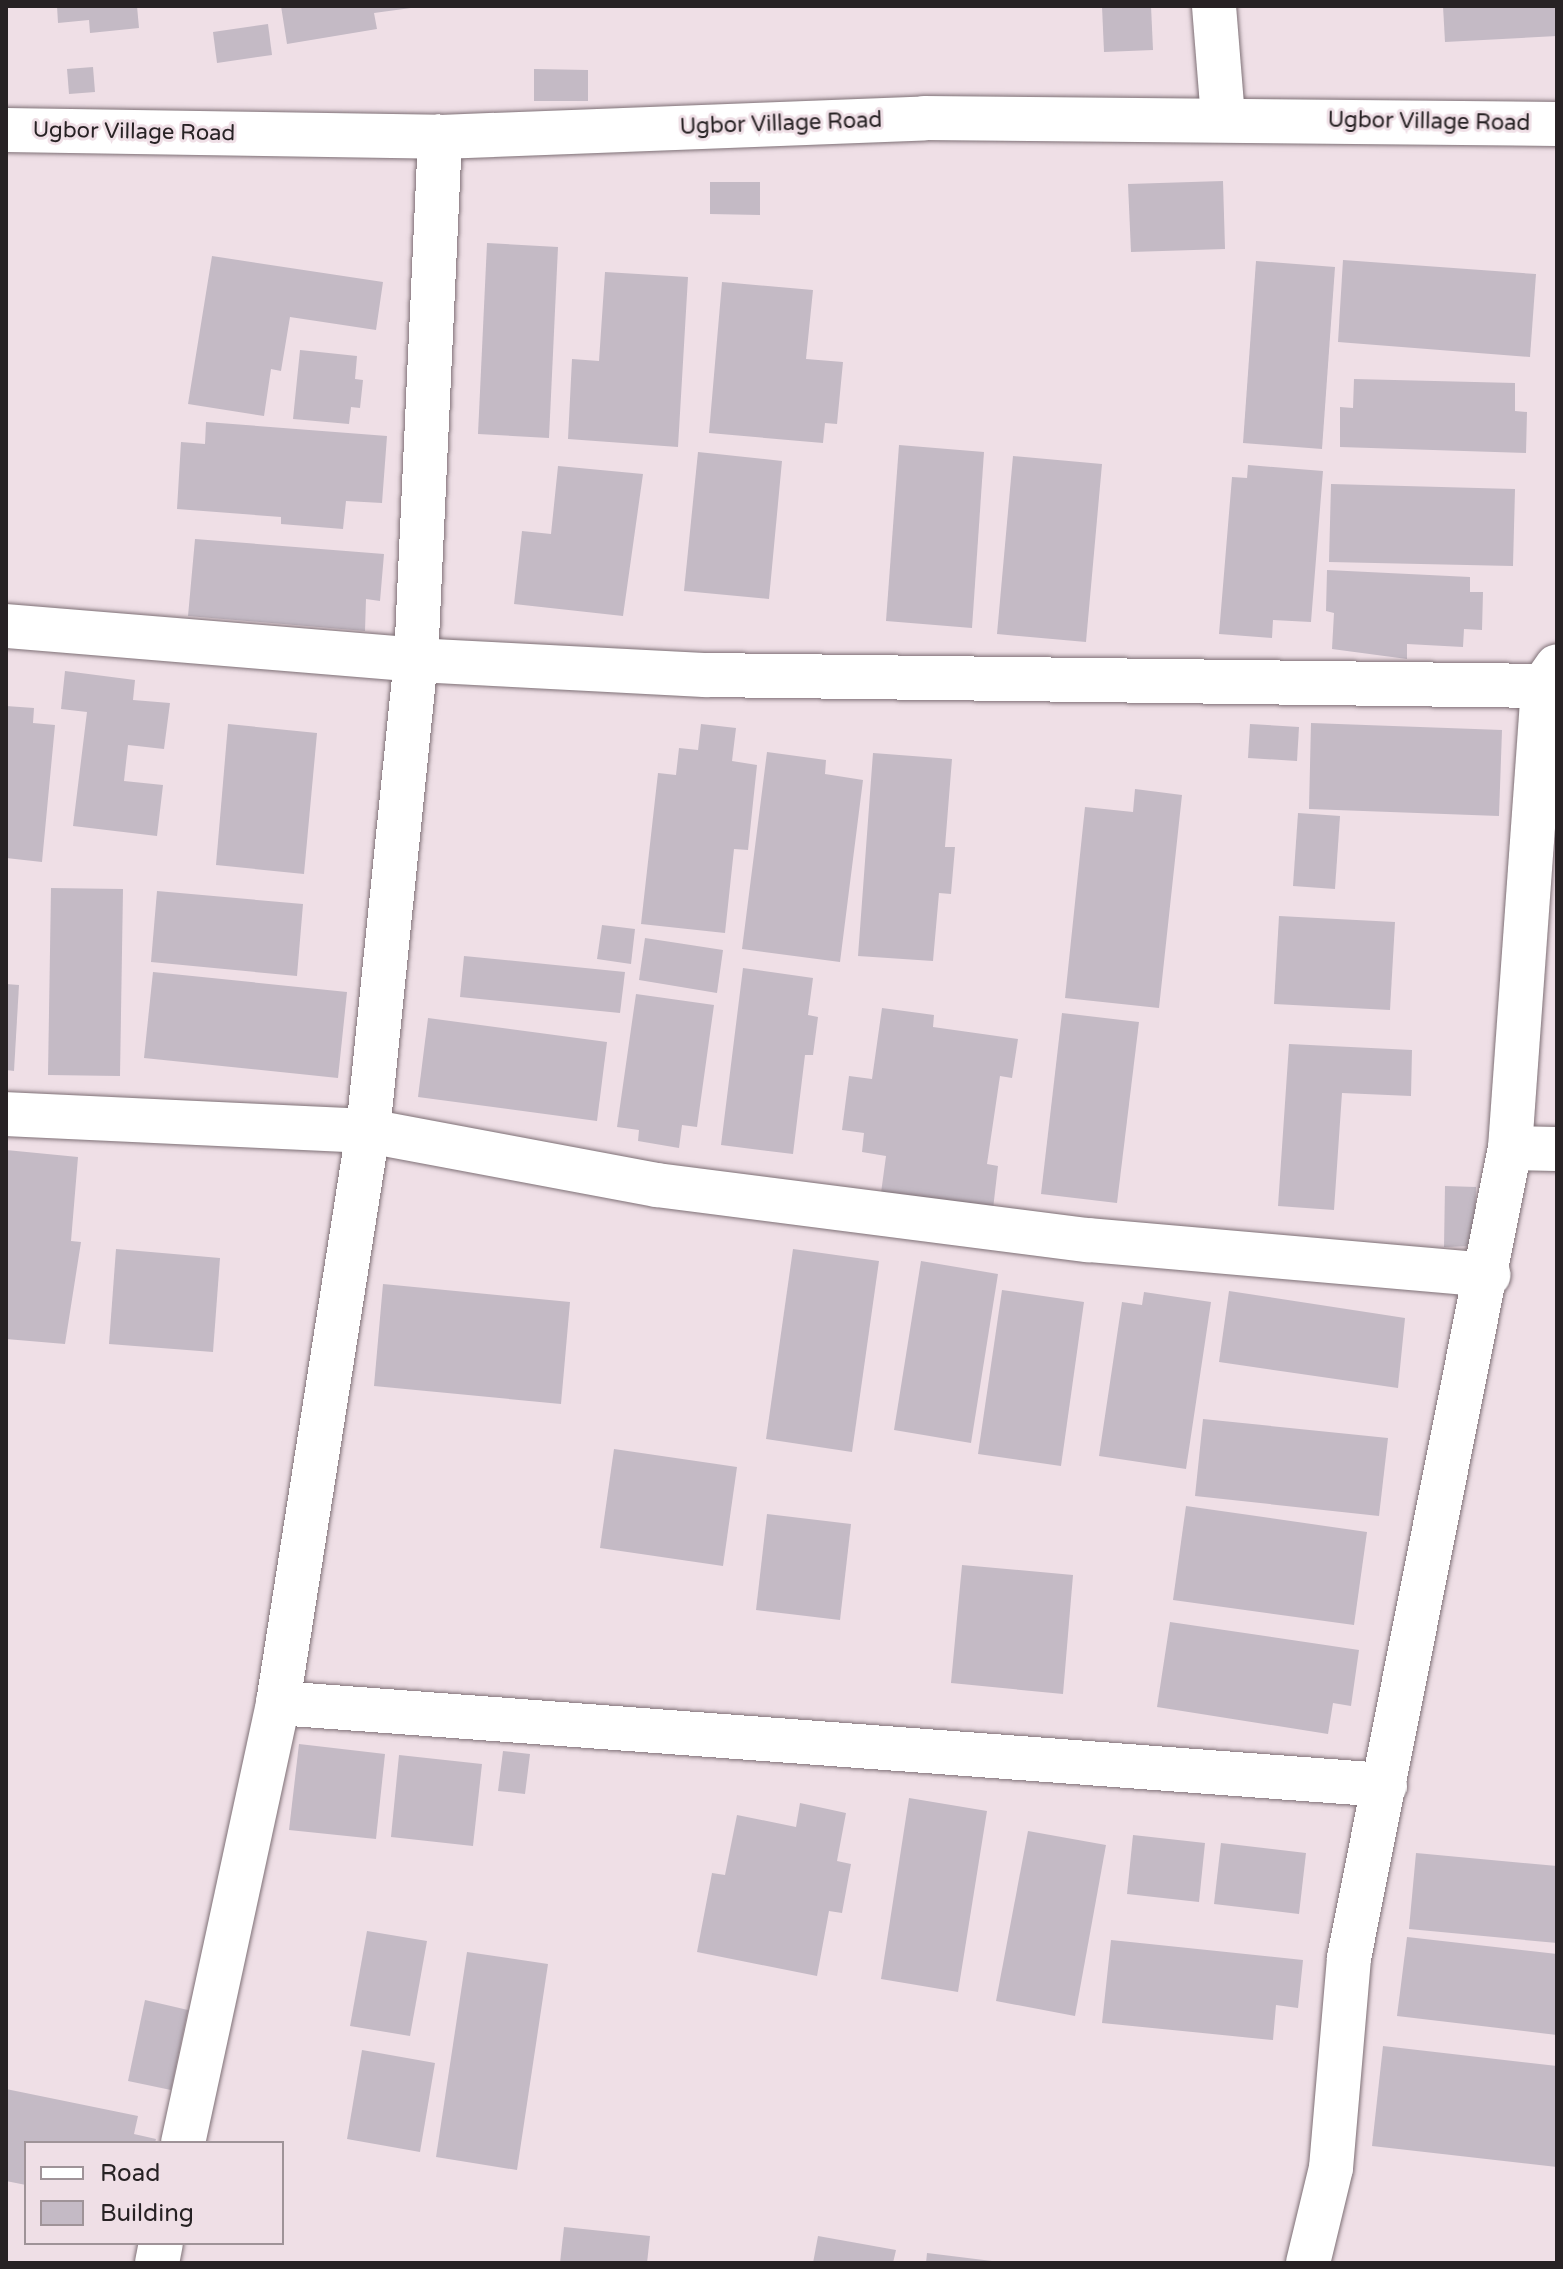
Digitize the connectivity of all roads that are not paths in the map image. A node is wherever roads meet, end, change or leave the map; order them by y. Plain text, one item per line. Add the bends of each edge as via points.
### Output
1 (1214, 6) edge
2 (1223, 117) junction
3 (7, 123) edge
4 (1557, 124) edge
5 (440, 137) junction
6 (6, 626) edge
7 (416, 660) junction
8 (1550, 676) edge
9 (6, 1114) edge
10 (368, 1131) junction
11 (1510, 1148) junction
12 (1557, 1149) edge
13 (1488, 1275) junction
14 (278, 1703) junction
15 (1385, 1785) junction
16 (183, 2141) edge
17 (1308, 2263) edge

1 - 2 street
2 - 4 street, Ugbor Village Road
2 - 5 street, Ugbor Village Road via 924,118
3 - 5 street, Ugbor Village Road
5 - 7 street
6 - 7 street
7 - 8 street via 706,675
7 - 10 street
8 - 11 street
9 - 10 street
10 - 13 street via 688,1189 1089,1240
10 - 14 street
11 - 12 street
11 - 13 street
13 - 15 street
14 - 15 street
14 - 16 street
15 - 17 street via 1349,1958 1331,2168

